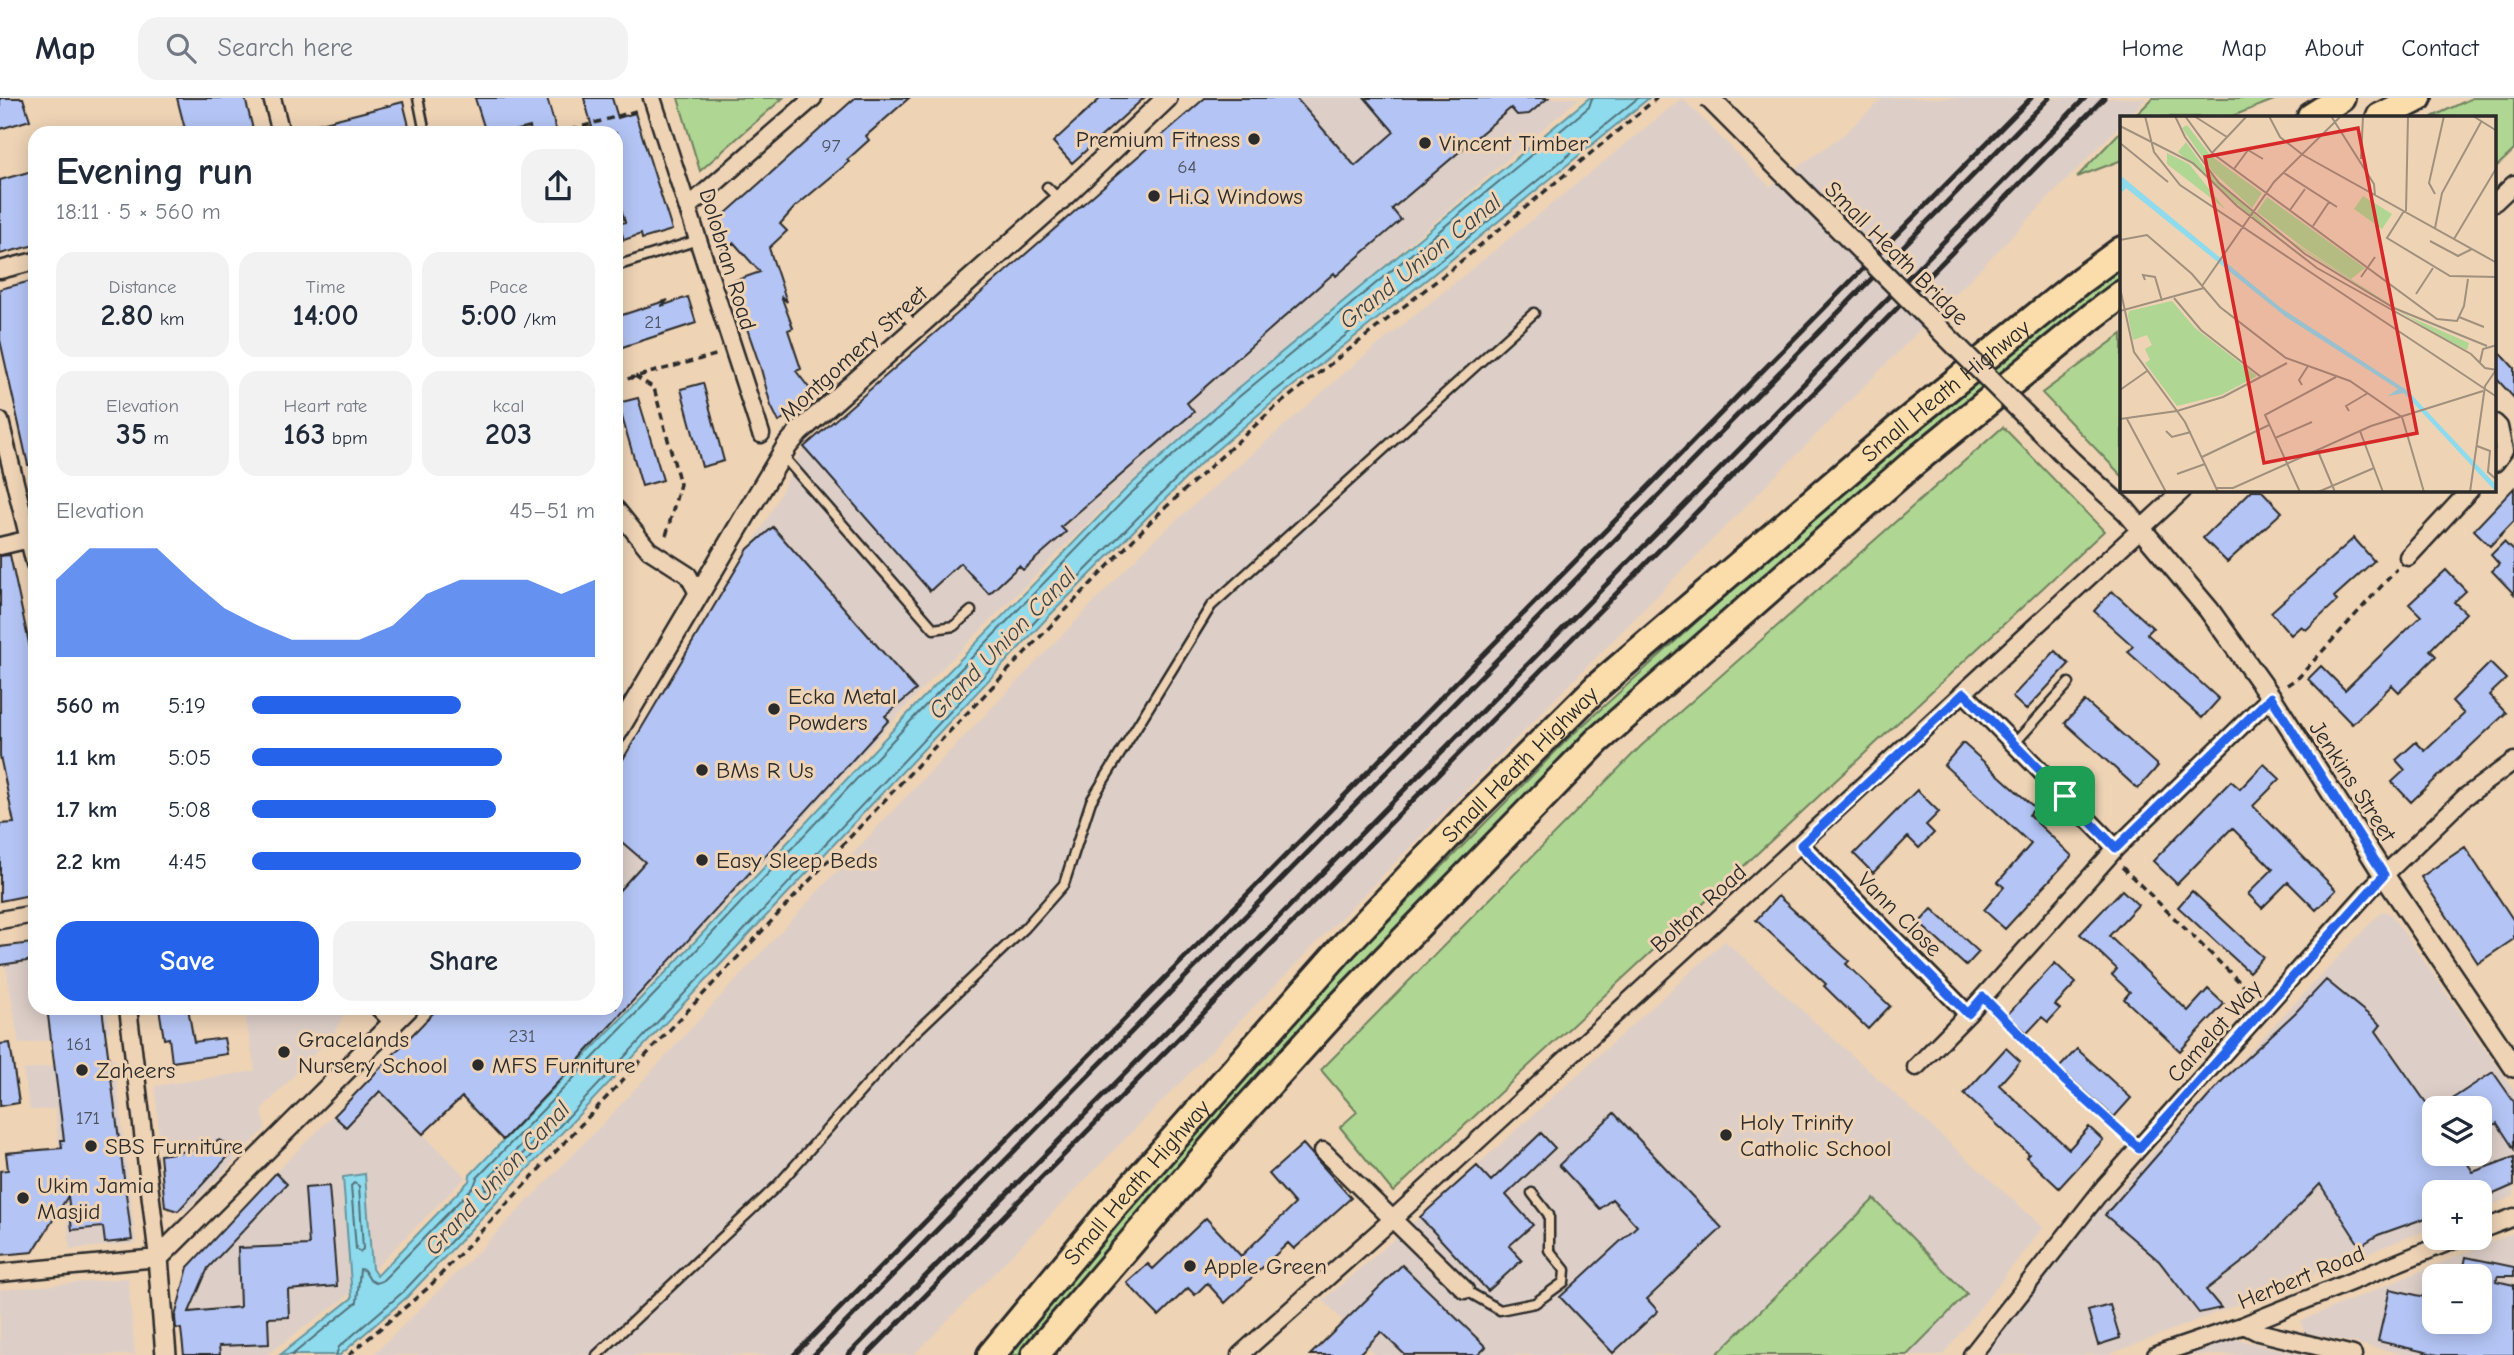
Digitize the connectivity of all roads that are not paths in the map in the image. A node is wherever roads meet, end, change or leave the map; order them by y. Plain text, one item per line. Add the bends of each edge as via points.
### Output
1 (272, 98) edge
2 (418, 98) edge
3 (813, 98) edge
4 (1167, 98) edge
5 (1709, 98) edge
6 (2341, 98) edge
7 (2418, 98) edge
8 (653, 102) edge
9 (2313, 116) edge
10 (2382, 116) edge
11 (279, 126) edge
12 (424, 126) edge
13 (2514, 184) edge
14 (2496, 201) edge
15 (688, 207) junction
16 (698, 240) junction
17 (2120, 251) edge
18 (28, 263) edge
19 (623, 264) edge
20 (0, 270) edge
21 (2120, 296) edge
22 (1534, 313) dead end
23 (0, 421) edge
24 (2496, 424) edge
25 (761, 434) dead end
26 (782, 455) junction
27 (2496, 462) edge
28 (2181, 492) edge
29 (2468, 492) edge
30 (623, 518) edge
31 (2140, 529) junction
32 (28, 531) edge
33 (28, 539) edge
34 (0, 546) edge
35 (2408, 557) road end
36 (699, 595) junction
37 (971, 611) dead end
38 (2069, 683) dead end
39 (1964, 693) junction
40 (2271, 697) junction
41 (623, 722) edge
42 (2014, 744) junction
43 (2514, 761) edge
44 (1801, 845) junction
45 (2116, 848) junction
46 (2384, 875) junction
47 (28, 915) edge
48 (0, 920) edge
49 (1968, 1014) junction
50 (129, 1015) edge
51 (386, 1015) edge
52 (400, 1015) edge
53 (393, 1022) junction
54 (1916, 1067) dead end
55 (2514, 1068) edge
56 (1323, 1150) dead end
57 (1532, 1193) dead end
58 (2514, 1217) edge
59 (1394, 1218) junction
60 (2492, 1225) edge
61 (2429, 1250) edge
62 (158, 1258) junction
63 (0, 1273) edge
64 (1465, 1290) joint
65 (2244, 1325) junction
66 (166, 1355) edge
67 (597, 1355) edge
68 (991, 1355) edge
69 (1035, 1355) edge
70 (1240, 1355) edge
71 (1972, 1355) edge
72 (2156, 1355) edge
73 (2353, 1355) edge

1 - 11 street
2 - 12 lane
3 - 15 street
4 - 26 street, Montgomery Street via 910,321 798,433
5 - 31 street, Small Heath Bridge, bridge
6 - 9 highway
7 - 10 highway
8 - 15 street, Dolobran Road
13 - 14 street
15 - 16 street, Dolobran Road
16 - 19 lane
16 - 25 street, Dolobran Road
17 - 68 highway, Small Heath Highway via 1901,426 1598,686 1342,948 1111,1210
18 - 20 street
21 - 69 highway, Small Heath Highway via 1913,463 1597,741 1329,1018
22 - 67 lane via 1210,606 1091,801 1064,884 1025,928 902,1045 777,1186
23 - 32 street
24 - 27 street via 2504,451
26 - 36 street, Montgomery Street
26 - 37 lane via 934,629 954,626
28 - 31 street, Bolton Road
29 - 35 street
30 - 36 street via 649,550 688,575
31 - 39 street, Bolton Road
31 - 40 street, Jenkins Street via 2209,610
33 - 34 street
36 - 41 street, Montgomery Street
38 - 42 lane
39 - 42 street
39 - 44 street, Bolton Road
40 - 45 street
40 - 46 street, Jenkins Street
42 - 45 street
43 - 46 street, Camelot Way via 2465,797
44 - 49 street, Vann Close
44 - 59 street, Bolton Road
45 - 49 street
46 - 55 street, Jenkins Street
46 - 71 street, Camelot Way via 2105,1186
47 - 48 street
49 - 54 street
50 - 62 street
51 - 53 street
52 - 53 street
53 - 62 street
56 - 59 street
57 - 64 lane via 1549,1215 1549,1250 1565,1270 1564,1282 1535,1303 1500,1310
58 - 60 street
59 - 64 street
59 - 70 street, Bolton Road
61 - 65 street, Herbert Road
62 - 63 street
62 - 66 street
65 - 72 street, Herbert Road
65 - 73 street

